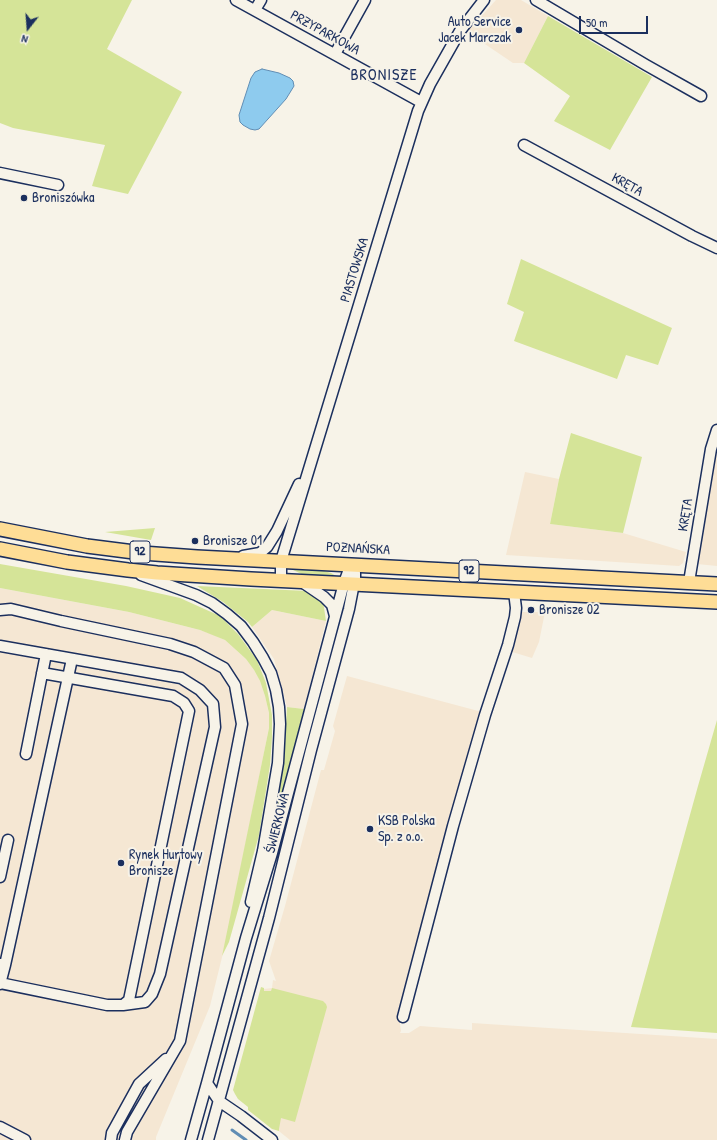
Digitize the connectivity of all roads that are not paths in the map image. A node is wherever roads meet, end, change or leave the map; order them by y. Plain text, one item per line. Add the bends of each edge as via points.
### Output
1 (236, 0) edge
2 (261, 0) edge
3 (365, 0) edge
4 (484, 0) edge
5 (536, 0) edge
6 (255, 10) junction
7 (335, 54) junction
8 (701, 96) dead end
9 (421, 102) junction
10 (524, 145) dead end
11 (0, 173) edge
12 (58, 185) dead end
13 (717, 248) edge
14 (717, 430) edge
15 (316, 446) junction
16 (0, 529) edge
17 (0, 549) edge
18 (231, 558) junction
19 (281, 561) junction
20 (352, 565) junction
21 (128, 570) junction
22 (281, 580) junction
23 (300, 581) junction
24 (689, 582) junction
25 (349, 583) junction
26 (717, 584) edge
27 (514, 592) junction
28 (717, 602) edge
29 (0, 610) edge
30 (335, 616) junction
31 (0, 646) edge
32 (46, 654) junction
33 (72, 659) junction
34 (42, 673) junction
35 (68, 677) junction
36 (26, 754) dead end
37 (8, 840) dead end
38 (0, 877) edge
39 (246, 938) junction
40 (2, 965) edge
41 (0, 983) edge
42 (123, 1005) junction
43 (403, 1017) dead end
44 (173, 1052) junction
45 (207, 1083) junction
46 (219, 1101) junction
47 (0, 1127) edge
48 (25, 1140) edge
49 (111, 1140) edge
50 (125, 1140) edge
51 (191, 1140) edge
52 (208, 1140) edge
53 (272, 1140) edge

1 - 6 street, PRZYPARKOWA
2 - 6 street
3 - 7 street
4 - 9 street, PIASTOWSKA via 460,31
5 - 8 street
6 - 7 street, PRZYPARKOWA
7 - 9 street, PRZYPARKOWA
9 - 15 street, PIASTOWSKA
10 - 13 street, KRĘTA
11 - 12 street
14 - 24 street, KRĘTA via 710,454
15 - 18 street via 267,547 260,553
15 - 19 street, PIASTOWSKA
16 - 18 main road, POZNAŃSKA / 92 via 87,546 142,553
17 - 21 main road, 92
18 - 19 main road, POZNAŃSKA / 92
19 - 20 main road, POZNAŃSKA / 92
19 - 22 street, PIASTOWSKA
20 - 24 main road, POZNAŃSKA / 92
20 - 25 street, ŚWIERKOWA via 355,573
21 - 22 main road, 92
21 - 39 street via 196,594 212,603 241,626 271,673 279,707 278,763 263,851 249,909
22 - 23 main road, 92
23 - 25 main road, 92
23 - 30 street via 324,596 332,605
24 - 26 main road, POZNAŃSKA / 92
25 - 27 main road, 92
25 - 30 street, ŚWIERKOWA
25 - 46 street, ŚWIERKOWA via 349,609 270,916
27 - 28 main road, 92
27 - 43 street via 515,617 508,645 453,826
29 - 44 street via 11,609 170,644 194,652 224,668 235,685 242,724 180,1040
30 - 39 street, ŚWIERKOWA via 272,853
31 - 32 street
32 - 33 street
32 - 34 street
33 - 35 street
33 - 42 street via 181,678 200,690 213,704 215,727 160,974 152,994 145,1002
34 - 35 street
34 - 36 street
35 - 40 street
35 - 42 street via 173,696 184,703 189,711 129,1000
37 - 38 street
39 - 45 street, ŚWIERKOWA
40 - 41 street
41 - 42 street via 107,1006
44 - 49 street via 139,1084 112,1133
44 - 50 street via 127,1132
45 - 46 street
45 - 51 street, ŚWIERKOWA
46 - 52 street, ŚWIERKOWA
46 - 53 street
47 - 48 street

